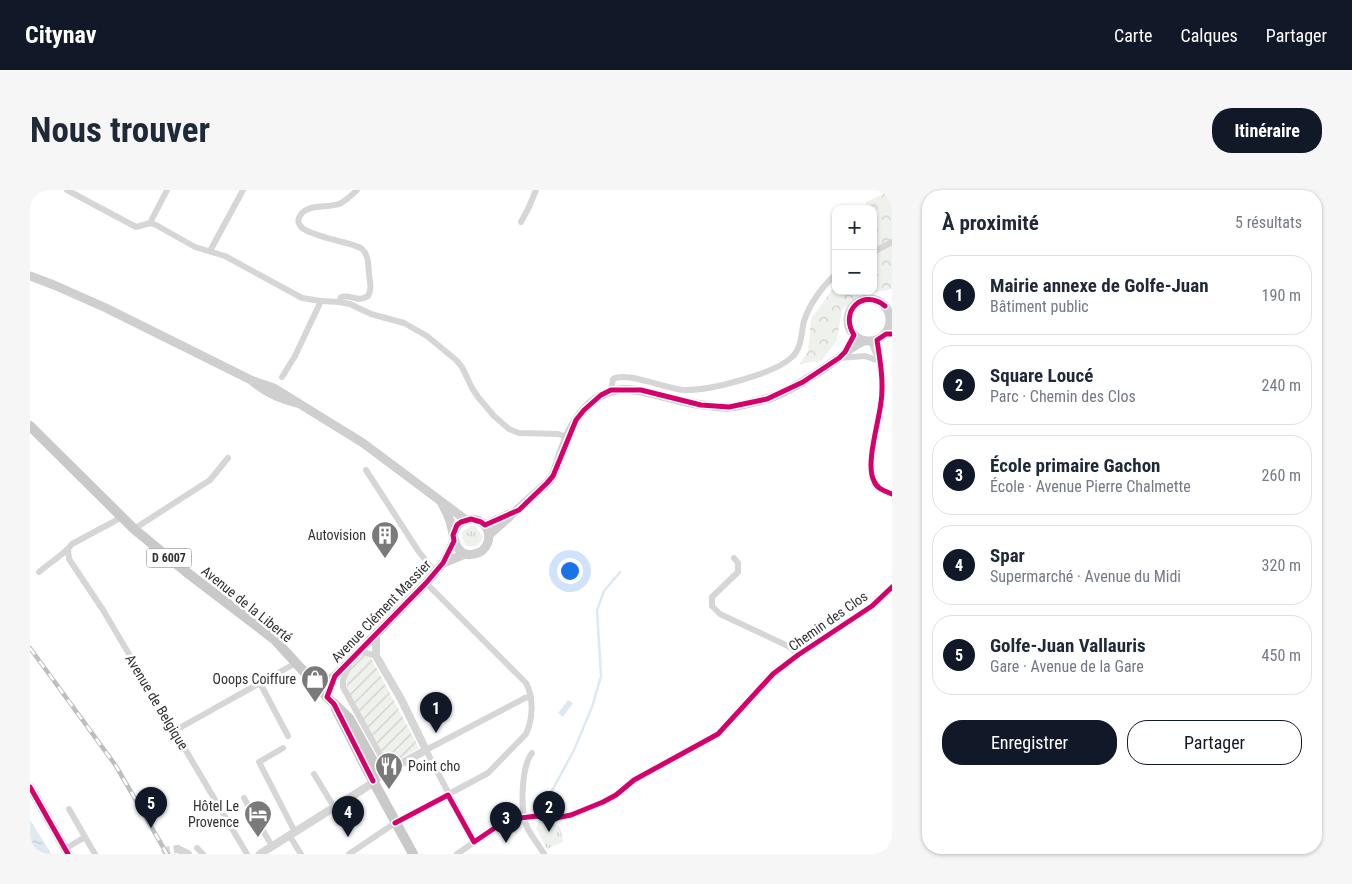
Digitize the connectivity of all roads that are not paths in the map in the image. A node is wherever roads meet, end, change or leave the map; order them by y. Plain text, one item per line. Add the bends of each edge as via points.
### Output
1 (67, 190) edge
2 (167, 190) edge
3 (243, 190) edge
4 (357, 190) edge
5 (536, 190) edge
6 (520, 222) dead end
7 (150, 223) junction
8 (892, 242) edge
9 (877, 250) edge
10 (210, 251) junction
11 (30, 276) edge
12 (832, 278) edge
13 (320, 302) junction
14 (339, 302) junction
15 (888, 305) edge
16 (889, 332) edge
17 (854, 335) junction
18 (871, 341) junction
19 (842, 355) junction
20 (879, 361) junction
21 (282, 377) dead end
22 (611, 390) junction
23 (30, 426) edge
24 (568, 437) junction
25 (228, 458) dead end
26 (366, 470) dead end
27 (892, 494) edge
28 (440, 501) junction
29 (519, 510) junction
30 (121, 517) junction
31 (466, 520) junction
32 (485, 525) junction
33 (134, 529) junction
34 (489, 535) junction
35 (454, 538) junction
36 (68, 550) junction
37 (465, 554) junction
38 (734, 558) dead end
39 (442, 563) junction
40 (39, 572) dead end
41 (435, 572) junction
42 (426, 583) junction
43 (892, 587) edge
44 (376, 634) junction
45 (798, 655) junction
46 (354, 656) junction
47 (376, 656) junction
48 (296, 663) junction
49 (335, 676) junction
50 (260, 683) junction
51 (314, 683) junction
52 (531, 697) junction
53 (330, 701) junction
54 (174, 731) junction
55 (288, 736) dead end
56 (283, 748) dead end
57 (426, 750) junction
58 (532, 753) dead end
59 (388, 771) junction
60 (314, 774) dead end
61 (373, 781) junction
62 (30, 787) edge
63 (448, 795) junction
64 (244, 798) dead end
65 (69, 808) dead end
66 (334, 808) junction
67 (524, 817) junction
68 (396, 823) junction
69 (292, 833) junction
70 (85, 837) junction
71 (474, 842) junction
72 (272, 846) junction
73 (178, 849) dead end
74 (66, 851) edge
75 (95, 854) edge
76 (188, 854) edge
77 (247, 854) edge
78 (260, 854) edge
79 (301, 854) edge
80 (349, 854) edge
81 (413, 854) edge
82 (457, 854) edge
83 (544, 854) edge

1 - 7 street via 136,227
2 - 7 street
3 - 10 street
4 - 14 street via 339,204 307,209 300,215 302,229 310,234 350,243 362,249 367,257 371,285 368,296 356,299 346,295
5 - 6 street
7 - 10 street via 195,247
8 - 9 street
10 - 13 street via 302,298
11 - 28 main road via 274,388 363,442
12 - 22 street via 809,308 800,344 793,356 775,368 740,380 685,390 617,376 613,378
13 - 14 street
13 - 21 street
14 - 24 street via 404,323 427,336 456,360 478,397 509,429 519,433
15 - 16 main road
15 - 17 main road via 872,299 858,302 849,314
16 - 18 main road
17 - 18 main road
17 - 19 main road
18 - 19 main road
18 - 20 street
19 - 20 street via 864,356
19 - 22 main road via 803,382 767,399 729,408 701,405 641,390
20 - 27 street via 882,400 871,474 879,488
22 - 24 main road via 584,410
23 - 30 main road, Avenue de la Liberté / D 6007
24 - 29 main road via 548,484
25 - 33 street via 214,476 197,489
26 - 41 street
28 - 31 main road
28 - 35 main road via 450,519
29 - 32 main road
29 - 34 main road
30 - 33 main road, Avenue de la Liberté / D 6007
30 - 36 street via 72,544
31 - 32 main road via 476,520
31 - 35 main road via 457,525
32 - 34 main road
33 - 48 main road, Avenue de la Liberté / D 6007 via 274,639
34 - 37 main road via 481,551
35 - 37 main road
35 - 39 main road, Avenue Clément Massier
36 - 40 street
36 - 54 street, Avenue de Belgique via 69,559
37 - 39 main road, Avenue Clément Massier
38 - 45 street via 738,572 712,597 712,606 720,614 790,647
39 - 41 main road, Avenue Clément Massier
41 - 42 main road, Avenue Clément Massier
42 - 44 main road, Avenue Clément Massier
42 - 52 street via 526,683
43 - 45 street, Chemin des Clos via 872,606
44 - 46 main road, Avenue Clément Massier
44 - 47 street
45 - 67 street, Chemin des Clos via 774,674 718,734 634,780 616,795 572,815
46 - 47 street via 367,652
46 - 49 main road, Avenue Clément Massier
46 - 59 street via 343,687
47 - 57 street
48 - 50 street
48 - 51 main road, Avenue de la Liberté / D 6007
49 - 51 main road, Avenue Clément Massier via 322,684
49 - 53 main road, Avenue Clément Massier
50 - 54 street
50 - 55 street
51 - 53 main road, Avenue de la Liberté / D 6007
52 - 57 street
52 - 63 street via 530,727 526,734 488,773
53 - 61 main road, Avenue de la Liberté / D 6007 via 349,718 373,761
54 - 77 street, Avenue de Belgique
56 - 69 street via 259,762
57 - 59 street
57 - 63 street
58 - 67 street via 526,765
59 - 61 street
60 - 66 street
61 - 66 street
61 - 68 main road, Avenue de la Liberté / D 6007
62 - 74 main road
63 - 68 street
63 - 71 street
64 - 72 street
65 - 70 street
66 - 69 street
67 - 71 street, Chemin des Clos via 502,823
67 - 83 street
68 - 80 street
68 - 81 main road, Avenue de la Liberté / D 6007
69 - 72 street
69 - 79 street
70 - 74 street
70 - 75 street
71 - 82 street, Chemin des Clos
72 - 78 street
73 - 76 street

